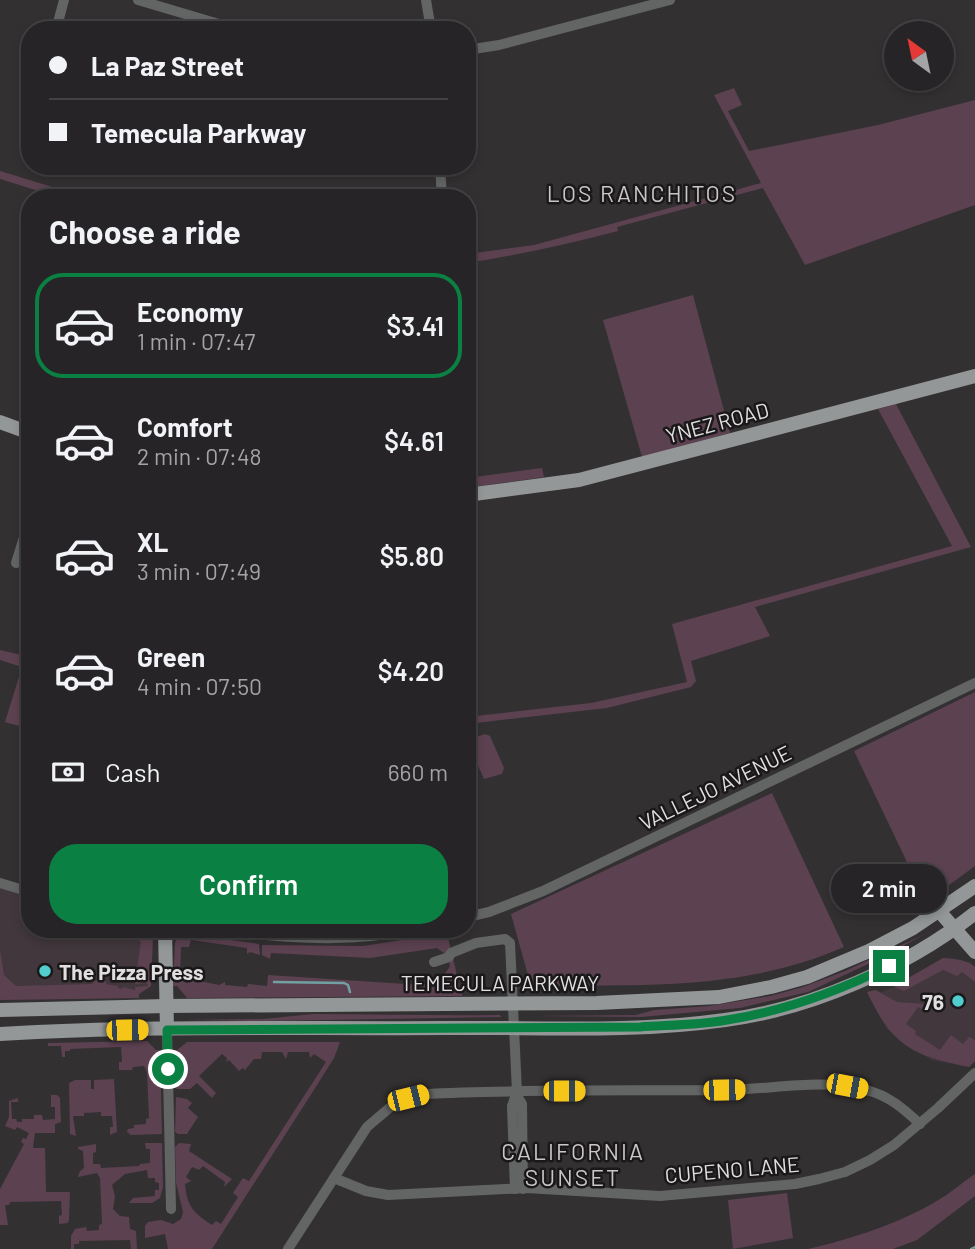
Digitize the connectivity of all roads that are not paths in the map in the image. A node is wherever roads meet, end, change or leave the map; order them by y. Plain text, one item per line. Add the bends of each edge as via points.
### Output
1 (64, 0) edge
2 (138, 0) edge
3 (426, 0) edge
4 (670, 0) edge
5 (58, 21) edge
6 (209, 21) edge
7 (430, 21) edge
8 (476, 49) edge
9 (975, 376) edge
10 (0, 422) edge
11 (21, 430) edge
12 (476, 494) edge
13 (21, 547) edge
14 (16, 563) dead end
15 (975, 683) edge
16 (0, 883) edge
17 (975, 886) edge
18 (21, 889) edge
19 (953, 902) junction
20 (939, 911) junction
21 (476, 915) edge
22 (973, 919) edge
23 (954, 930) junction
24 (165, 938) edge
25 (975, 952) edge
26 (435, 961) dead end
27 (512, 1002) junction
28 (166, 1006) junction
29 (0, 1010) edge
30 (514, 1027) junction
31 (167, 1030) junction
32 (0, 1034) edge
33 (975, 1073) edge
34 (517, 1094) junction
35 (920, 1124) junction
36 (334, 1178) junction
37 (519, 1189) junction
38 (170, 1209) dead end
39 (288, 1249) edge

1 - 5 street
2 - 6 street
3 - 7 street
4 - 8 street
9 - 12 main road, YNEZ ROAD via 579,480
10 - 11 main road
13 - 14 street
15 - 21 street, VALLEJO AVENUE via 543,891
16 - 18 street
17 - 19 main road, TEMECULA PARKWAY
19 - 20 main road, TEMECULA PARKWAY
19 - 22 main road
20 - 23 main road
20 - 27 main road, TEMECULA PARKWAY via 869,951 771,987 688,1000
22 - 23 main road
23 - 25 main road
23 - 30 main road via 874,974 785,1008 687,1024
24 - 28 main road
26 - 27 street via 476,943 505,939 510,943
27 - 28 main road, TEMECULA PARKWAY
27 - 30 street
28 - 29 main road, TEMECULA PARKWAY
28 - 31 main road
30 - 31 main road
30 - 34 street
31 - 32 main road
31 - 38 street
33 - 35 street, CUPENO LANE
34 - 35 street via 824,1083 886,1097
34 - 36 street via 423,1094 394,1104 367,1127
34 - 37 street via 523,1104
35 - 37 street, CUPENO LANE via 870,1160 845,1172 795,1184 660,1196
36 - 37 street, CUPENO LANE via 388,1195
36 - 39 street

